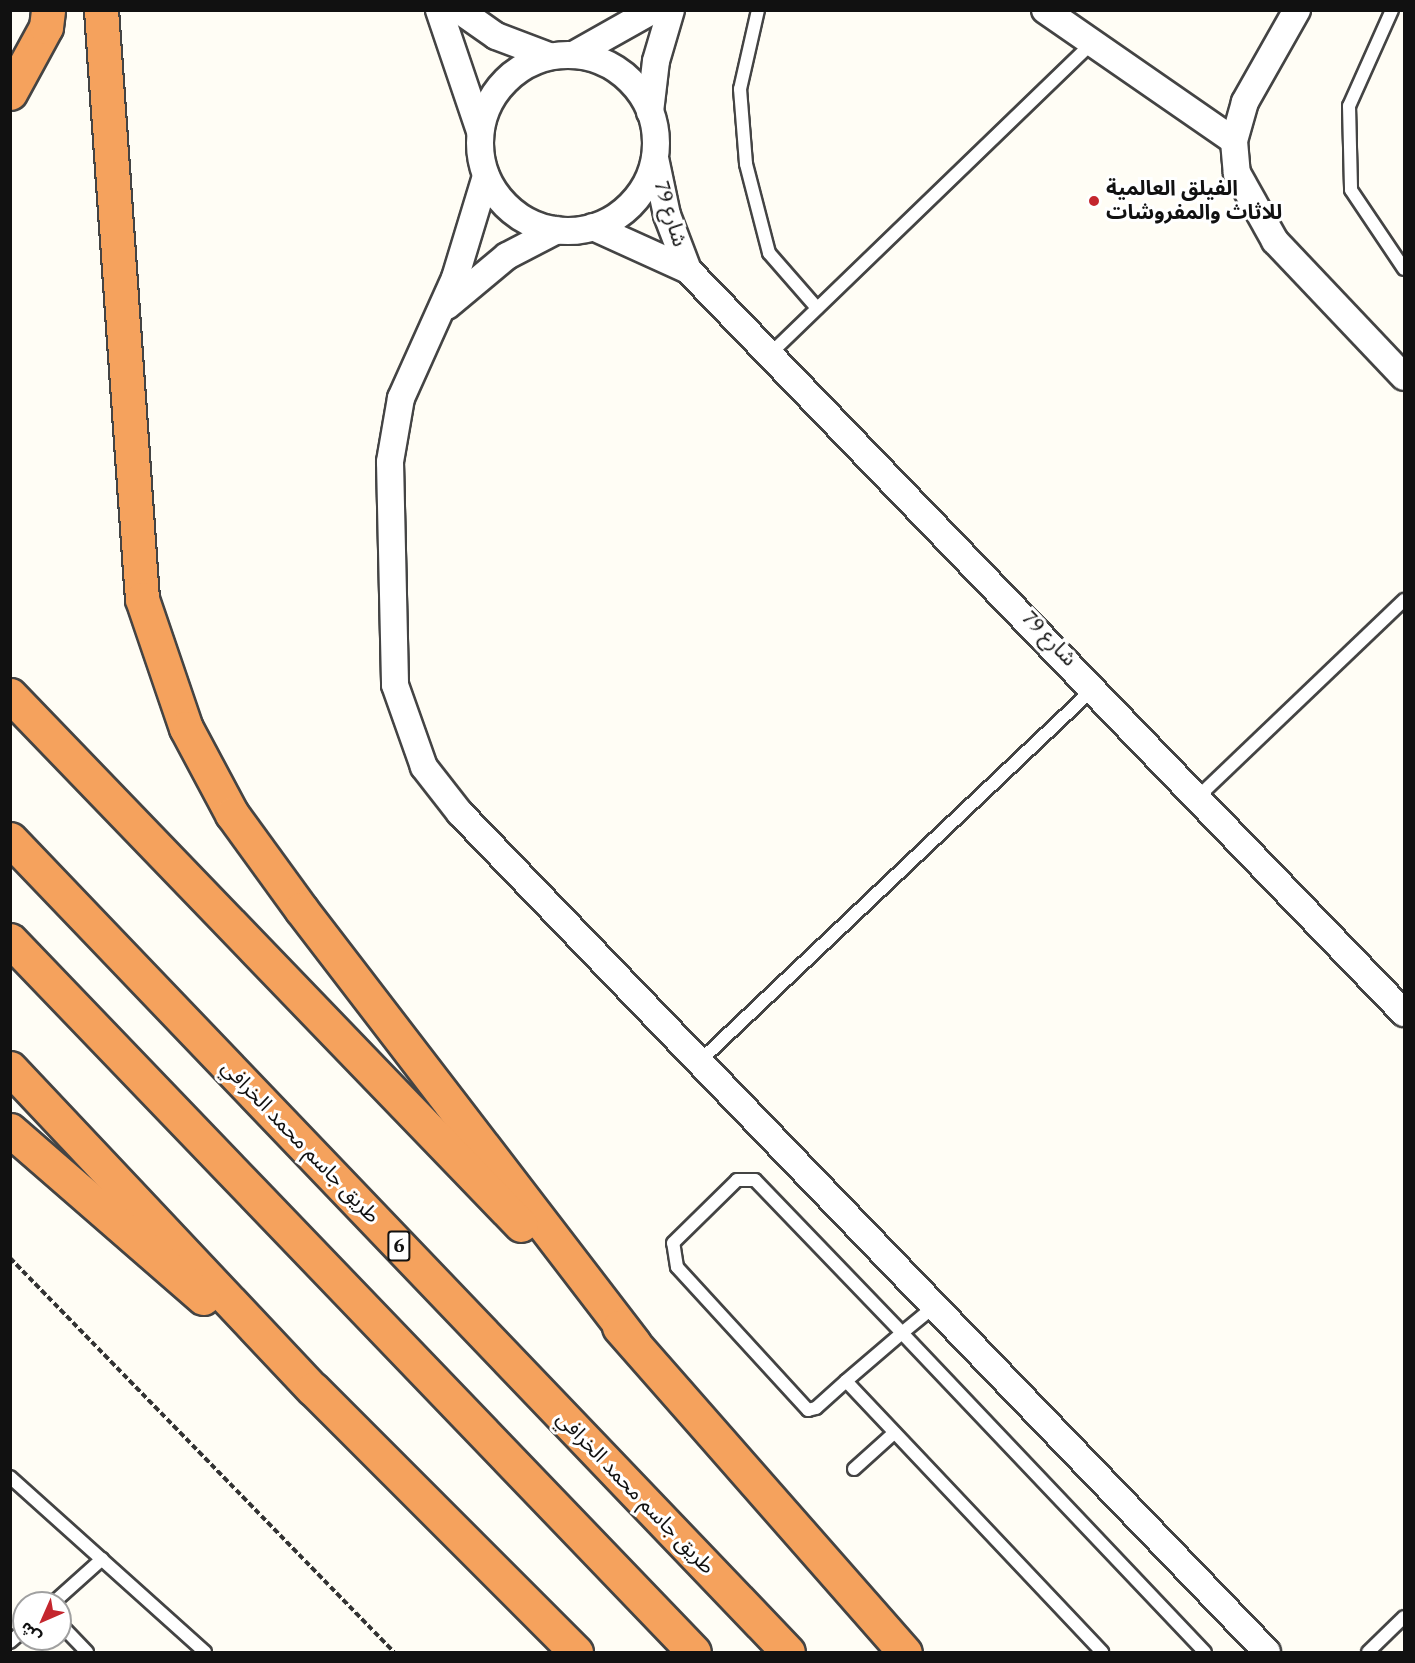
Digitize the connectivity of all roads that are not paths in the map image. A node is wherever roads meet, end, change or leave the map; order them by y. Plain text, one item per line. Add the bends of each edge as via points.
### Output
1 (48, 10) edge
2 (101, 10) edge
3 (439, 10) edge
4 (459, 10) edge
5 (653, 10) edge
6 (671, 10) edge
7 (758, 10) edge
8 (1045, 10) edge
9 (1298, 10) edge
10 (1392, 10) edge
11 (1092, 43) junction
12 (575, 54) junction
13 (549, 56) junction
14 (10, 93) edge
15 (650, 112) junction
16 (480, 131) junction
17 (1234, 141) junction
18 (655, 158) junction
19 (486, 176) junction
20 (593, 227) junction
21 (557, 230) junction
22 (1404, 269) edge
23 (688, 270) junction
24 (817, 308) junction
25 (442, 310) junction
26 (770, 354) junction
27 (1404, 377) edge
28 (1404, 600) edge
29 (1095, 687) junction
30 (10, 695) edge
31 (1199, 796) junction
32 (10, 839) edge
33 (10, 940) edge
34 (1404, 1013) edge
35 (702, 1059) junction
36 (10, 1068) edge
37 (10, 1130) edge
38 (936, 1305) junction
39 (902, 1333) junction
40 (634, 1343) junction
41 (846, 1382) junction
42 (314, 1389) junction
43 (894, 1433) junction
44 (854, 1469) dead end
45 (10, 1477) edge
46 (102, 1559) junction
47 (66, 1591) edge
48 (1404, 1617) edge
49 (72, 1637) edge
50 (87, 1653) edge
51 (205, 1653) edge
52 (576, 1653) edge
53 (694, 1653) edge
54 (788, 1653) edge
55 (905, 1653) edge
56 (1102, 1653) edge
57 (1205, 1653) edge
58 (1267, 1653) edge
59 (1368, 1653) edge

1 - 14 highway via 46,27
2 - 40 highway via 142,599 186,728 232,814 301,909
3 - 16 street
4 - 13 street via 496,36
5 - 12 street
6 - 15 street via 656,60
7 - 24 lane via 740,89 746,164 769,253
8 - 11 street
9 - 17 street via 1245,102
10 - 22 lane via 1349,106 1351,189
11 - 17 street
11 - 24 lane
12 - 13 street
12 - 15 street via 612,66 641,94
13 - 16 street via 511,74 485,110
15 - 18 street
16 - 19 street
17 - 27 street via 1237,174 1249,203 1275,241
18 - 20 street via 634,202
18 - 23 street, شارع 79 via 667,216
19 - 21 street via 507,207
19 - 25 street
20 - 21 street
20 - 23 street, شارع 79
21 - 25 street via 507,256
23 - 26 street, شارع 79
24 - 26 lane
25 - 35 street via 408,378 390,462 392,656 400,714 441,791
26 - 29 street, شارع 79
28 - 31 lane
29 - 31 street, شارع 79
29 - 35 lane
30 - 40 highway
31 - 34 street, شارع 79
32 - 54 highway, طريق جاسم محمد الخرافي / 6
33 - 53 highway
35 - 38 street
36 - 42 highway
37 - 42 highway via 91,1205
38 - 39 lane
38 - 58 street
39 - 41 lane
39 - 41 lane via 755,1180 737,1180 677,1237 672,1259 804,1409 816,1408
39 - 57 lane
40 - 55 highway
41 - 43 lane
42 - 52 highway
43 - 44 lane
43 - 56 lane
45 - 46 lane
46 - 47 lane
46 - 51 lane
48 - 59 lane
49 - 50 lane

